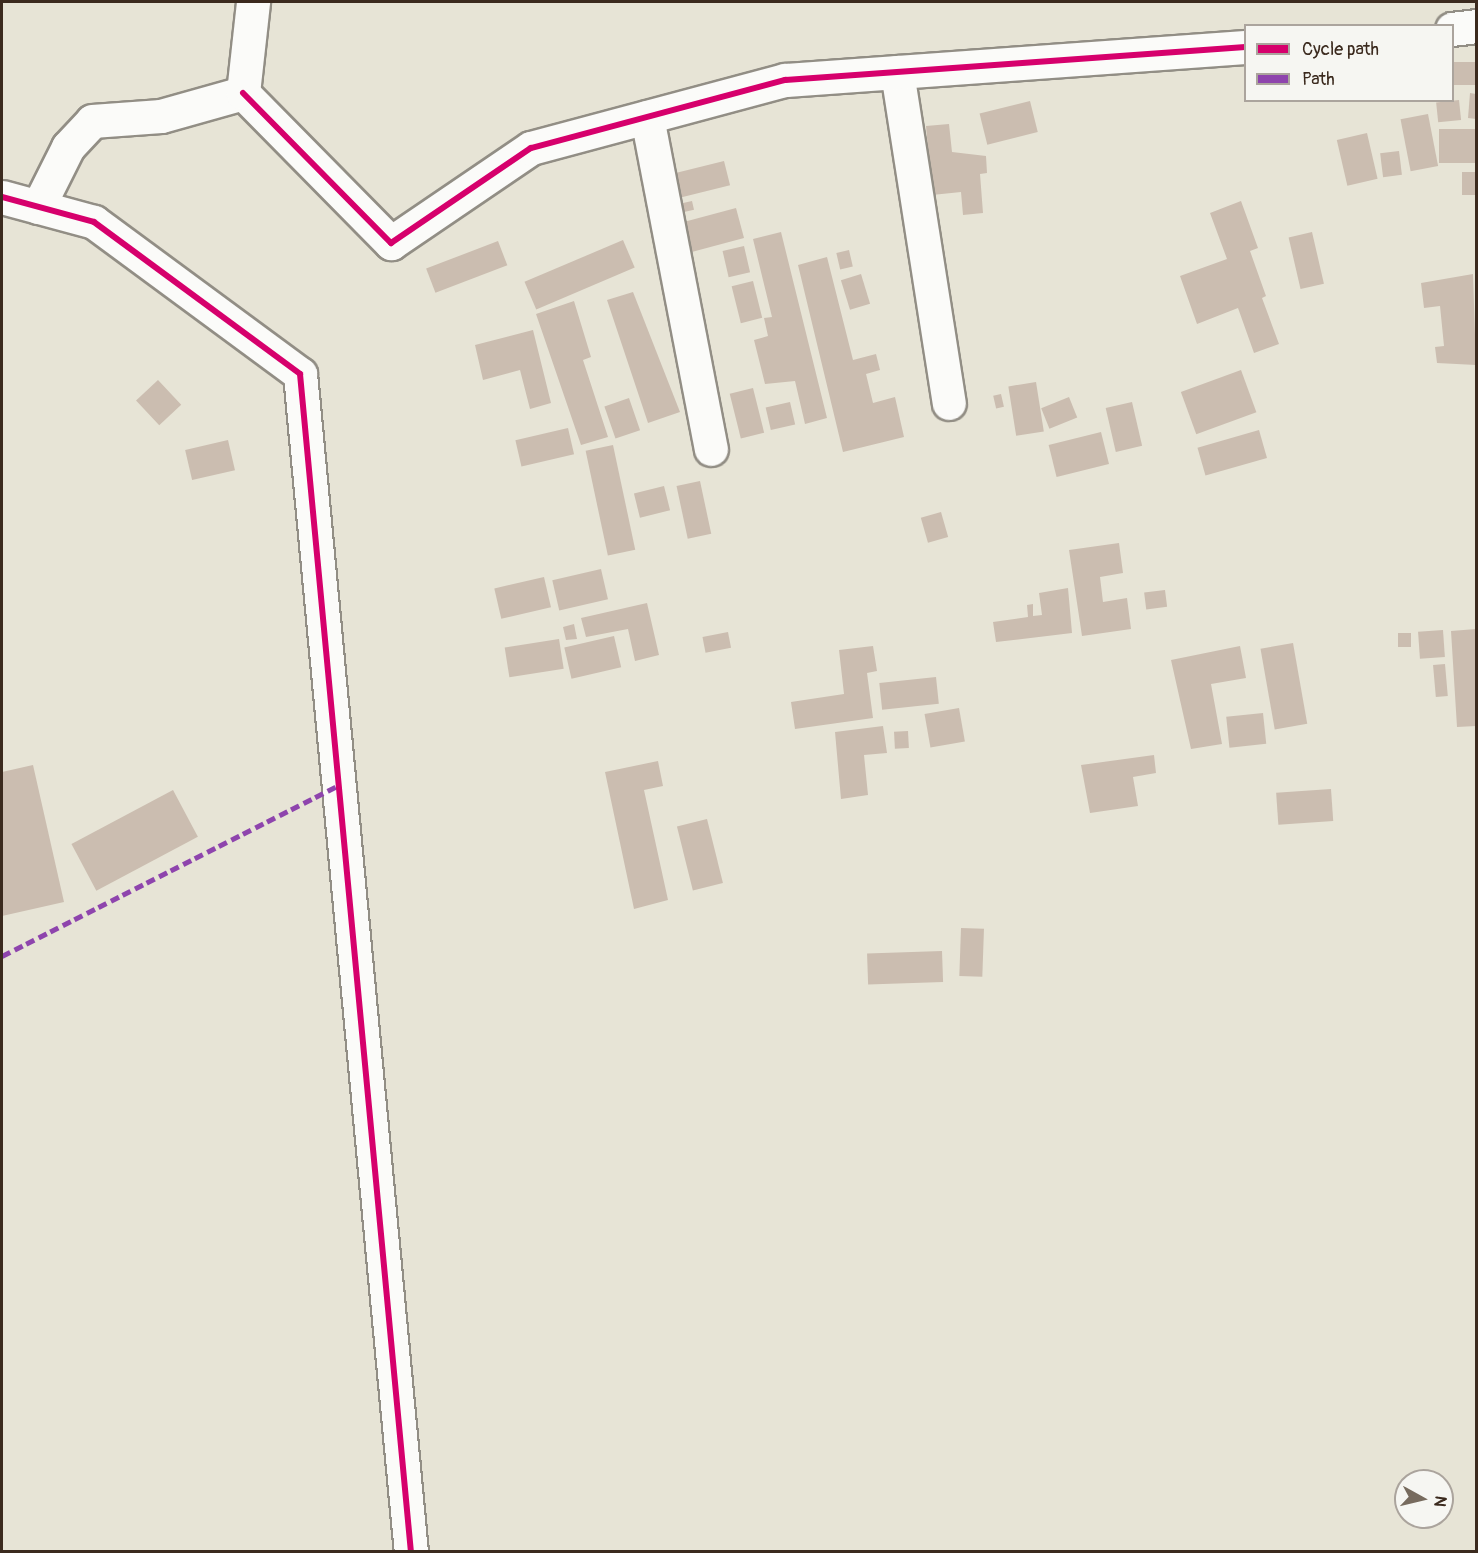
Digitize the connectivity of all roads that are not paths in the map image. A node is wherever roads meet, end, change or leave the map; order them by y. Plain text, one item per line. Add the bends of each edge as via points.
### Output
1 (253, 2) edge
2 (1476, 26) edge
3 (1454, 28) edge
4 (1244, 47) edge
5 (897, 72) junction
6 (243, 93) junction
7 (647, 117) junction
8 (2, 198) edge
9 (38, 207) junction
10 (949, 403) dead end
11 (711, 449) dead end
12 (411, 1551) edge

1 - 6 street
2 - 3 street
4 - 5 street
5 - 7 street via 785,80
5 - 10 street
6 - 7 street via 391,243 531,148
6 - 9 street via 161,116 92,121 68,147
7 - 11 street
8 - 9 street
9 - 12 street via 94,222 300,374

